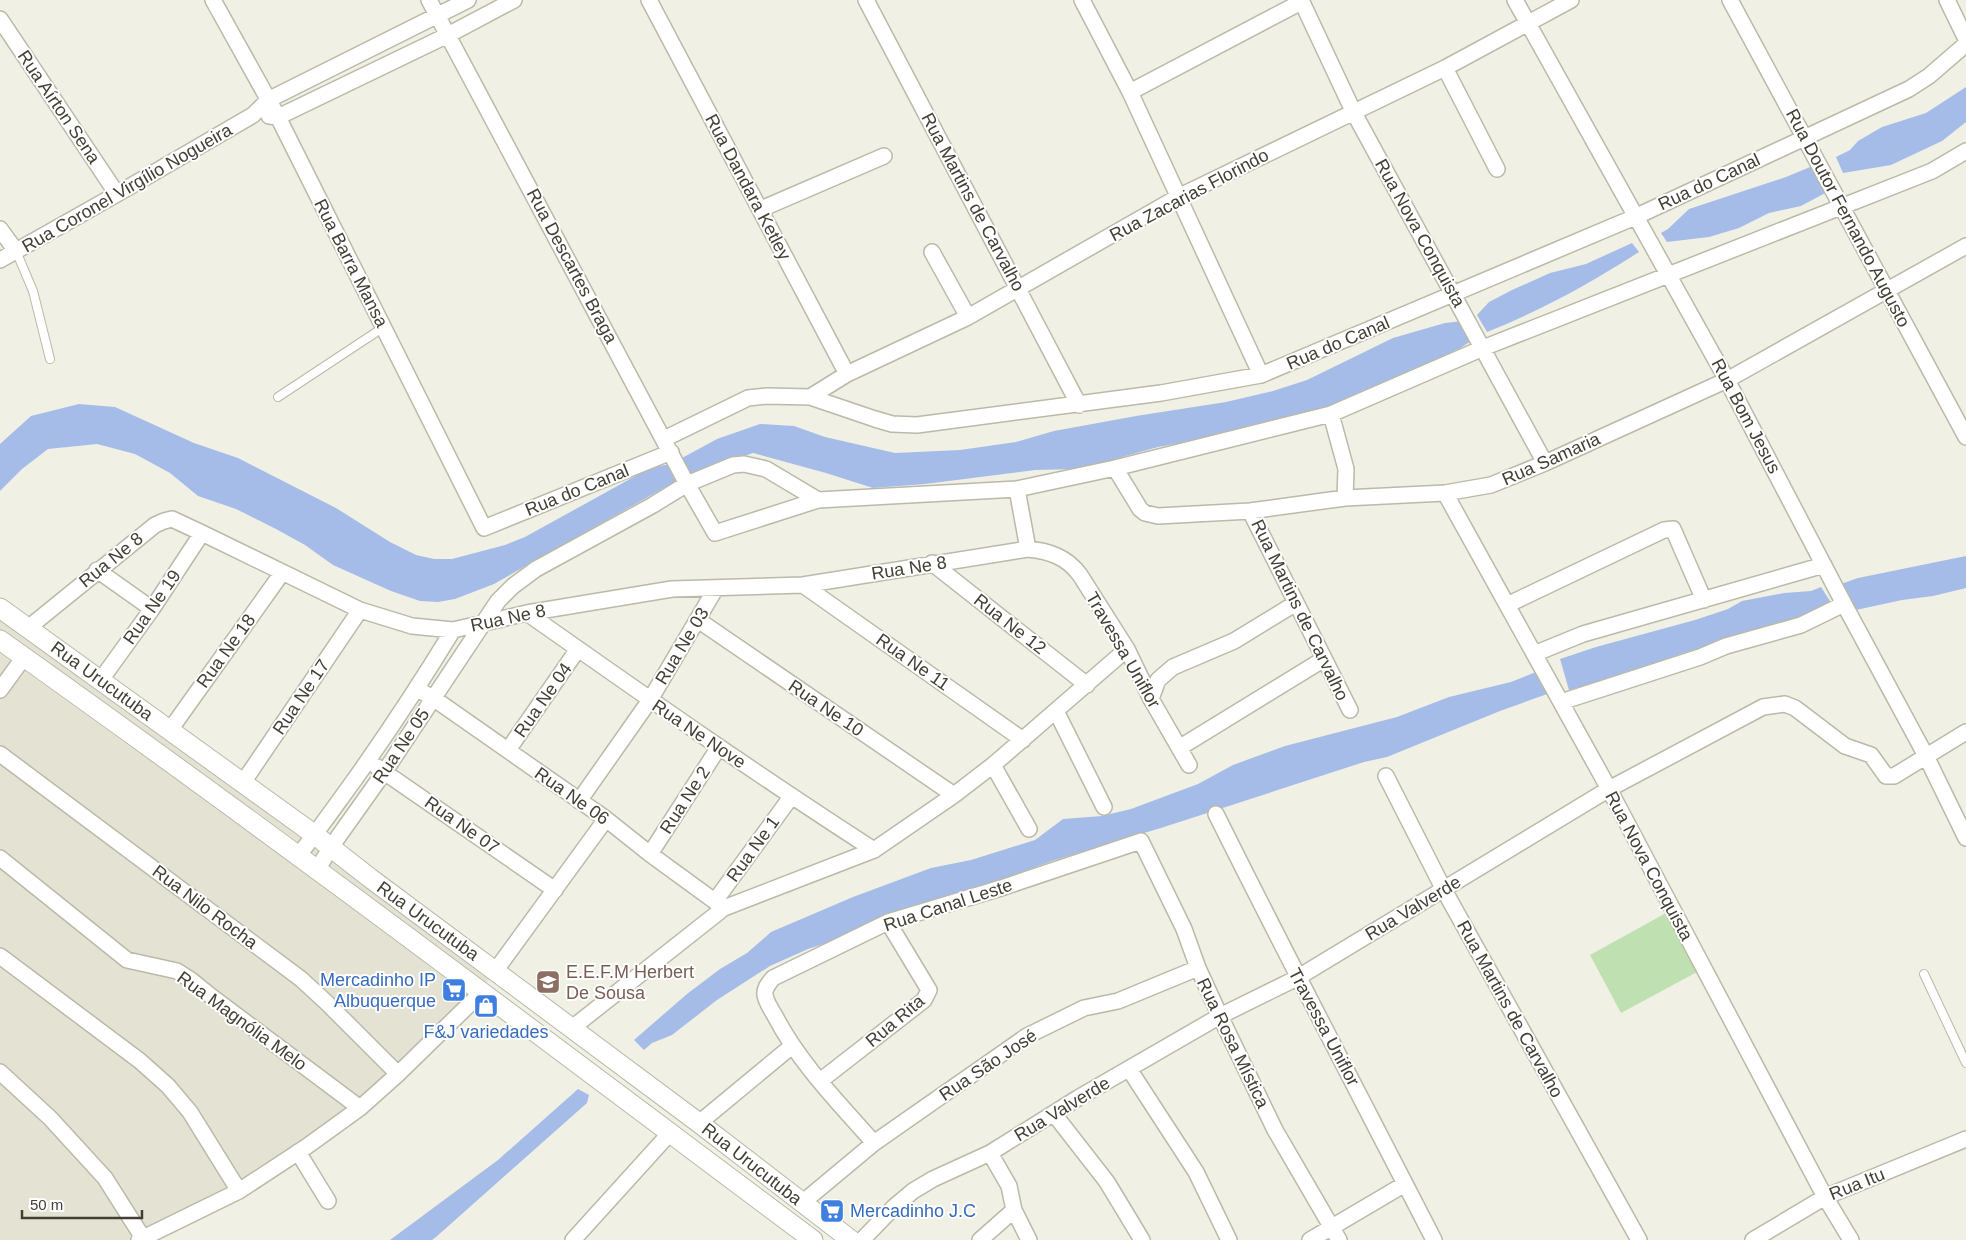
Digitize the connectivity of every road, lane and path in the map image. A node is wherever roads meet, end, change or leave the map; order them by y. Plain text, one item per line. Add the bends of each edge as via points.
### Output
1 (214, 0) edge
2 (429, 0) edge
3 (468, 0) edge
4 (514, 0) edge
5 (649, 0) edge
6 (866, 0) edge
7 (1082, 0) edge
8 (1516, 0) edge
9 (1571, 0) edge
10 (1730, 0) edge
11 (1947, 0) edge
12 (1301, 1) edge
13 (438, 16) junction
14 (0, 19) edge
15 (1528, 23) junction
16 (448, 36) junction
17 (1966, 39) edge
18 (1966, 44) edge
19 (1445, 68) junction
20 (1130, 92) junction
21 (268, 100) junction
22 (1354, 113) junction
23 (253, 115) junction
24 (278, 117) junction
25 (1804, 137) junction
26 (1966, 151) edge
27 (884, 156) dead end
28 (1497, 169) dead end
29 (117, 194) junction
30 (1178, 197) junction
31 (1843, 207) junction
32 (761, 210) junction
33 (1635, 217) junction
34 (0, 230) edge
35 (1966, 246) edge
36 (16, 251) junction
37 (932, 252) dead end
38 (0, 260) edge
39 (1669, 276) junction
40 (1018, 289) junction
41 (1886, 289) junction
42 (1453, 294) junction
43 (968, 317) junction
44 (384, 327) junction
45 (1483, 348) junction
46 (50, 359) dead end
47 (846, 374) junction
48 (1261, 375) junction
49 (1727, 380) junction
50 (278, 397) dead end
51 (810, 397) junction
52 (1079, 405) junction
53 (1331, 414) junction
54 (1966, 437) edge
55 (668, 445) junction
56 (1545, 463) junction
57 (1115, 468) junction
58 (687, 484) junction
59 (1017, 489) junction
60 (1445, 493) junction
61 (1345, 498) junction
62 (818, 500) junction
63 (1250, 511) junction
64 (484, 528) joint
65 (202, 532) junction
66 (1028, 549) junction
67 (1044, 550) joint
68 (932, 564) junction
69 (1824, 565) junction
70 (98, 570) junction
71 (282, 573) junction
72 (803, 585) junction
73 (716, 588) junction
74 (1704, 600) junction
75 (1296, 603) junction
76 (1844, 604) junction
77 (1507, 605) junction
78 (0, 608) edge
79 (152, 609) junction
80 (360, 610) junction
81 (527, 613) junction
82 (698, 620) junction
83 (484, 622) junction
84 (28, 628) junction
85 (453, 630) junction
86 (0, 640) edge
87 (578, 649) junction
88 (1127, 649) junction
89 (1534, 654) junction
90 (24, 657) junction
91 (1324, 659) junction
92 (100, 681) junction
93 (1087, 685) junction
94 (417, 689) junction
95 (0, 690) edge
96 (434, 698) junction
97 (1151, 699) junction
98 (650, 700) junction
99 (1560, 702) junction
100 (1350, 710) dead end
101 (1056, 711) junction
102 (170, 730) junction
103 (1966, 732) edge
104 (1023, 740) junction
105 (719, 747) junction
106 (1179, 748) junction
107 (508, 750) junction
108 (0, 754) edge
109 (1926, 756) junction
110 (367, 762) junction
111 (993, 764) junction
112 (1189, 765) dead end
113 (385, 771) junction
114 (1386, 776) dead end
115 (242, 784) junction
116 (1609, 789) junction
117 (954, 795) junction
118 (792, 797) junction
119 (579, 801) junction
120 (1104, 807) dead end
121 (1216, 814) dead end
122 (606, 819) junction
123 (1029, 828) dead end
124 (315, 835) junction
125 (1966, 838) edge
126 (1141, 840) joint
127 (331, 847) junction
128 (874, 850) junction
129 (650, 854) junction
130 (298, 856) junction
131 (0, 858) edge
132 (317, 870) junction
133 (555, 890) junction
134 (1444, 890) junction
135 (720, 905) junction
136 (888, 922) junction
137 (0, 956) edge
138 (1198, 968) junction
139 (496, 970) junction
140 (1924, 974) dead end
141 (1297, 978) junction
142 (482, 992) junction
143 (1220, 1016) junction
144 (572, 1028) junction
145 (792, 1046) junction
146 (1966, 1063) edge
147 (1129, 1069) junction
148 (0, 1072) edge
149 (398, 1074) junction
150 (820, 1081) junction
151 (360, 1108) junction
152 (1054, 1114) junction
153 (699, 1123) junction
154 (670, 1133) junction
155 (1966, 1139) edge
156 (874, 1143) junction
157 (298, 1152) junction
158 (990, 1153) junction
159 (1405, 1184) junction
160 (239, 1192) junction
161 (1825, 1197) junction
162 (328, 1201) dead end
163 (802, 1203) junction
164 (1014, 1210) junction
165 (1332, 1226) junction
166 (141, 1239) edge
167 (573, 1240) edge
168 (813, 1240) edge
169 (851, 1240) edge
170 (862, 1240) edge
171 (980, 1240) edge
172 (1029, 1240) edge
173 (1142, 1240) edge
174 (1229, 1240) edge
175 (1310, 1240) edge
176 (1339, 1240) edge
177 (1434, 1240) edge
178 (1639, 1240) edge
179 (1752, 1240) edge
180 (1851, 1240) edge

1 - 21 street, Rua Barra Mansa
2 - 13 street, Rua Descartes Braga
3 - 13 street, Rua Coronel Virgílio Nogueira
4 - 16 street
5 - 32 street, Rua Dandara Ketley
6 - 40 street, Rua Martins de Carvalho
7 - 20 street
8 - 15 street, Rua Bom Jesus
9 - 15 street, Rua Zacarias Florindo
10 - 25 street, Rua Doutor Fernando Augusto
11 - 17 street
12 - 20 street
12 - 22 street, Rua Nova Conquista
13 - 16 street, Rua Descartes Braga
13 - 21 street, Rua Coronel Virgílio Nogueira
14 - 29 street, Rua Aírton Sena
15 - 19 street, Rua Zacarias Florindo
15 - 33 street, Rua Bom Jesus
16 - 24 street
16 - 55 street, Rua Descartes Braga
18 - 25 street, Rua do Canal via 1909,89
19 - 22 street, Rua Zacarias Florindo
19 - 28 street
20 - 30 street
21 - 23 street, Rua Coronel Virgílio Nogueira
21 - 24 street, Rua Barra Mansa
22 - 30 street, Rua Zacarias Florindo
22 - 42 street, Rua Nova Conquista
23 - 24 street
23 - 29 street, Rua Coronel Virgílio Nogueira
24 - 44 street, Rua Barra Mansa
25 - 31 street, Rua Doutor Fernando Augusto
25 - 33 street, Rua do Canal
26 - 31 street via 1932,171
27 - 32 street
29 - 36 street, Rua Coronel Virgílio Nogueira
30 - 40 street, Rua Zacarias Florindo
30 - 48 street
31 - 39 street
31 - 41 street, Rua Doutor Fernando Augusto
32 - 47 street, Rua Dandara Ketley
33 - 39 street, Rua Bom Jesus
33 - 42 street, Rua do Canal
34 - 36 street
35 - 41 street, Rua Samaria
36 - 38 street, Rua Coronel Virgílio Nogueira
36 - 46 lane via 33,290
37 - 43 street
39 - 45 street
39 - 49 street, Rua Bom Jesus
40 - 43 street, Rua Zacarias Florindo
40 - 52 street, Rua Martins de Carvalho
41 - 49 street, Rua Samaria
41 - 54 street, Rua Doutor Fernando Augusto
42 - 45 street, Rua Nova Conquista
42 - 48 street, Rua do Canal
43 - 47 street, Rua Zacarias Florindo
44 - 50 lane
44 - 64 street, Rua Barra Mansa
45 - 53 street
45 - 56 street, Rua Nova Conquista
47 - 51 street, Rua Zacarias Florindo
48 - 52 street, Rua do Canal
49 - 56 street, Rua Samaria
49 - 69 street, Rua Bom Jesus
51 - 52 street, Rua do Canal via 892,424 917,425
51 - 55 street, Rua do Canal via 748,398
53 - 57 street
53 - 61 street via 1346,469
55 - 58 street, Rua Descartes Braga
55 - 64 street, Rua do Canal
56 - 60 street, Rua Samaria via 1491,485
57 - 59 street
57 - 63 street, Rua Samaria via 1140,508 1151,515
58 - 62 street, Rua Ne 05 via 733,465 744,464 766,469
58 - 62 street, Rua Descartes Braga via 715,533
58 - 83 street, Rua Ne 05 via 536,569 498,601
59 - 62 street
59 - 66 street
60 - 61 street, Rua Samaria
60 - 77 street, Rua Nova Conquista
61 - 63 street, Rua Samaria
63 - 75 street, Rua Martins de Carvalho
65 - 70 street, Rua Ne 8 via 164,520
65 - 71 street, Rua Ne 8
65 - 79 street, Rua Ne 19
66 - 67 street, Rua Ne 8
66 - 68 street, Rua Ne 8
67 - 88 street, Travessa Uniflor via 1072,564
68 - 72 street, Rua Ne 8
68 - 93 street, Rua Ne 12
69 - 74 street
69 - 76 street, Rua Bom Jesus
70 - 79 street
70 - 84 street, Rua Ne 8
71 - 80 street, Rua Ne 8
71 - 102 street, Rua Ne 18
72 - 73 street, Rua Ne 8
72 - 104 street, Rua Ne 11
73 - 81 street, Rua Ne 8 via 672,589
73 - 82 street, Rua Ne 03
74 - 77 street via 1672,529
74 - 89 street via 1583,634
75 - 91 street, Rua Martins de Carvalho
75 - 97 street via 1234,641 1173,667 1158,680
76 - 99 street via 1801,625 1726,646
76 - 109 street, Rua Bom Jesus
77 - 89 street, Rua Nova Conquista
78 - 84 street, Rua Urucutuba
79 - 92 street, Rua Ne 19
80 - 85 street, Rua Ne 8 via 412,626
80 - 115 street, Rua Ne 17
81 - 83 street, Rua Ne 8
81 - 87 street, Rua Ne Nove
82 - 98 street, Rua Ne 03
82 - 117 street, Rua Ne 10
83 - 85 street, Rua Ne 8
83 - 96 street, Rua Ne 05
84 - 92 street, Rua Urucutuba
85 - 94 street, Rua Ne 05
86 - 90 street, Rua Urucutuba
87 - 98 street, Rua Ne Nove
87 - 107 street, Rua Ne 04
88 - 93 street
88 - 97 street, Travessa Uniflor
89 - 99 street, Rua Nova Conquista
90 - 95 street
90 - 130 street, Rua Urucutuba
91 - 100 street, Rua Martins de Carvalho
91 - 106 street
92 - 102 street, Rua Urucutuba
93 - 101 street
94 - 96 street, Rua Ne 06
94 - 110 street, Rua Ne 05
96 - 107 street, Rua Ne 06
96 - 113 street, Rua Ne 05
97 - 106 street, Travessa Uniflor
98 - 105 street, Rua Ne Nove
98 - 119 street, Rua Ne 03
99 - 116 street, Rua Nova Conquista
101 - 104 street
101 - 120 street
102 - 115 street, Rua Urucutuba
103 - 109 street, Rua Valverde
104 - 111 street
105 - 118 street, Rua Ne Nove
105 - 129 street, Rua Ne 2
106 - 112 street, Travessa Uniflor
107 - 119 street, Rua Ne 06
108 - 149 street, Rua Nilo Rocha via 301,979
109 - 116 street, Rua Valverde via 1888,777 1870,755 1845,746 1795,708 1774,704
109 - 125 street, Rua Bom Jesus
110 - 113 street, Rua Ne 07
110 - 124 street, Rua Ne 05
111 - 117 street
111 - 123 street
113 - 127 street, Rua Ne 05
113 - 133 street, Rua Ne 07
114 - 134 street, Rua Martins de Carvalho
115 - 124 street, Rua Urucutuba
116 - 134 street, Rua Valverde
116 - 161 street, Rua Nova Conquista
117 - 128 street
118 - 128 street, Rua Ne Nove
118 - 135 street, Rua Ne 1
119 - 122 street, Rua Ne 06
121 - 141 street, Travessa Uniflor
122 - 129 street, Rua Ne 06
122 - 133 street
124 - 127 street, Rua Urucutuba
124 - 130 street, Rua Ne 05
126 - 136 street, Rua Canal Leste via 998,889
126 - 138 street, Rua Rosa Mística via 1184,929
127 - 132 street, Rua Ne 05
127 - 139 street, Rua Urucutuba
128 - 135 street
129 - 135 street, Rua Ne 06
130 - 132 street, Rua Urucutuba
131 - 151 street, Rua Magnólia Melo via 127,960 177,970
132 - 142 street, Rua Urucutuba
133 - 139 street
134 - 141 street, Rua Valverde
134 - 178 street, Rua Martins de Carvalho
135 - 144 street
136 - 145 street, Rua Canal Leste via 774,978 765,988 767,1001
136 - 150 street, Rua Rita via 929,990 928,994
137 - 160 street via 140,1061 168,1086 190,1112
138 - 143 street, Rua Rosa Mística
138 - 156 street, Rua São José via 1118,1001 1084,1008 1027,1036
139 - 144 street, Rua Urucutuba
140 - 146 lane
141 - 143 street, Rua Valverde
141 - 159 street, Travessa Uniflor
142 - 149 street
142 - 154 street, Rua Urucutuba
143 - 147 street, Rua Valverde
143 - 165 street, Rua Rosa Mística via 1275,1130
144 - 153 street, Rua Urucutuba
145 - 150 street
145 - 153 street
147 - 152 street, Rua Valverde
147 - 174 street via 1196,1172
148 - 166 street via 104,1178
149 - 151 street
150 - 156 street
151 - 157 street
152 - 158 street, Rua Valverde
152 - 173 street via 1107,1182
153 - 163 street, Rua Urucutuba
154 - 167 street
154 - 168 street, Rua Urucutuba
155 - 161 street, Rua Itu
156 - 163 street, Rua São José
157 - 160 street
157 - 162 street
158 - 164 street via 1009,1186
158 - 170 street, Rua Valverde via 913,1191
159 - 165 street
159 - 177 street, Travessa Uniflor
160 - 166 street
161 - 179 street, Rua Itu
161 - 180 street, Rua Nova Conquista
163 - 169 street, Rua Urucutuba
164 - 171 street
164 - 172 street
165 - 175 street
165 - 176 street, Rua Rosa Mística

